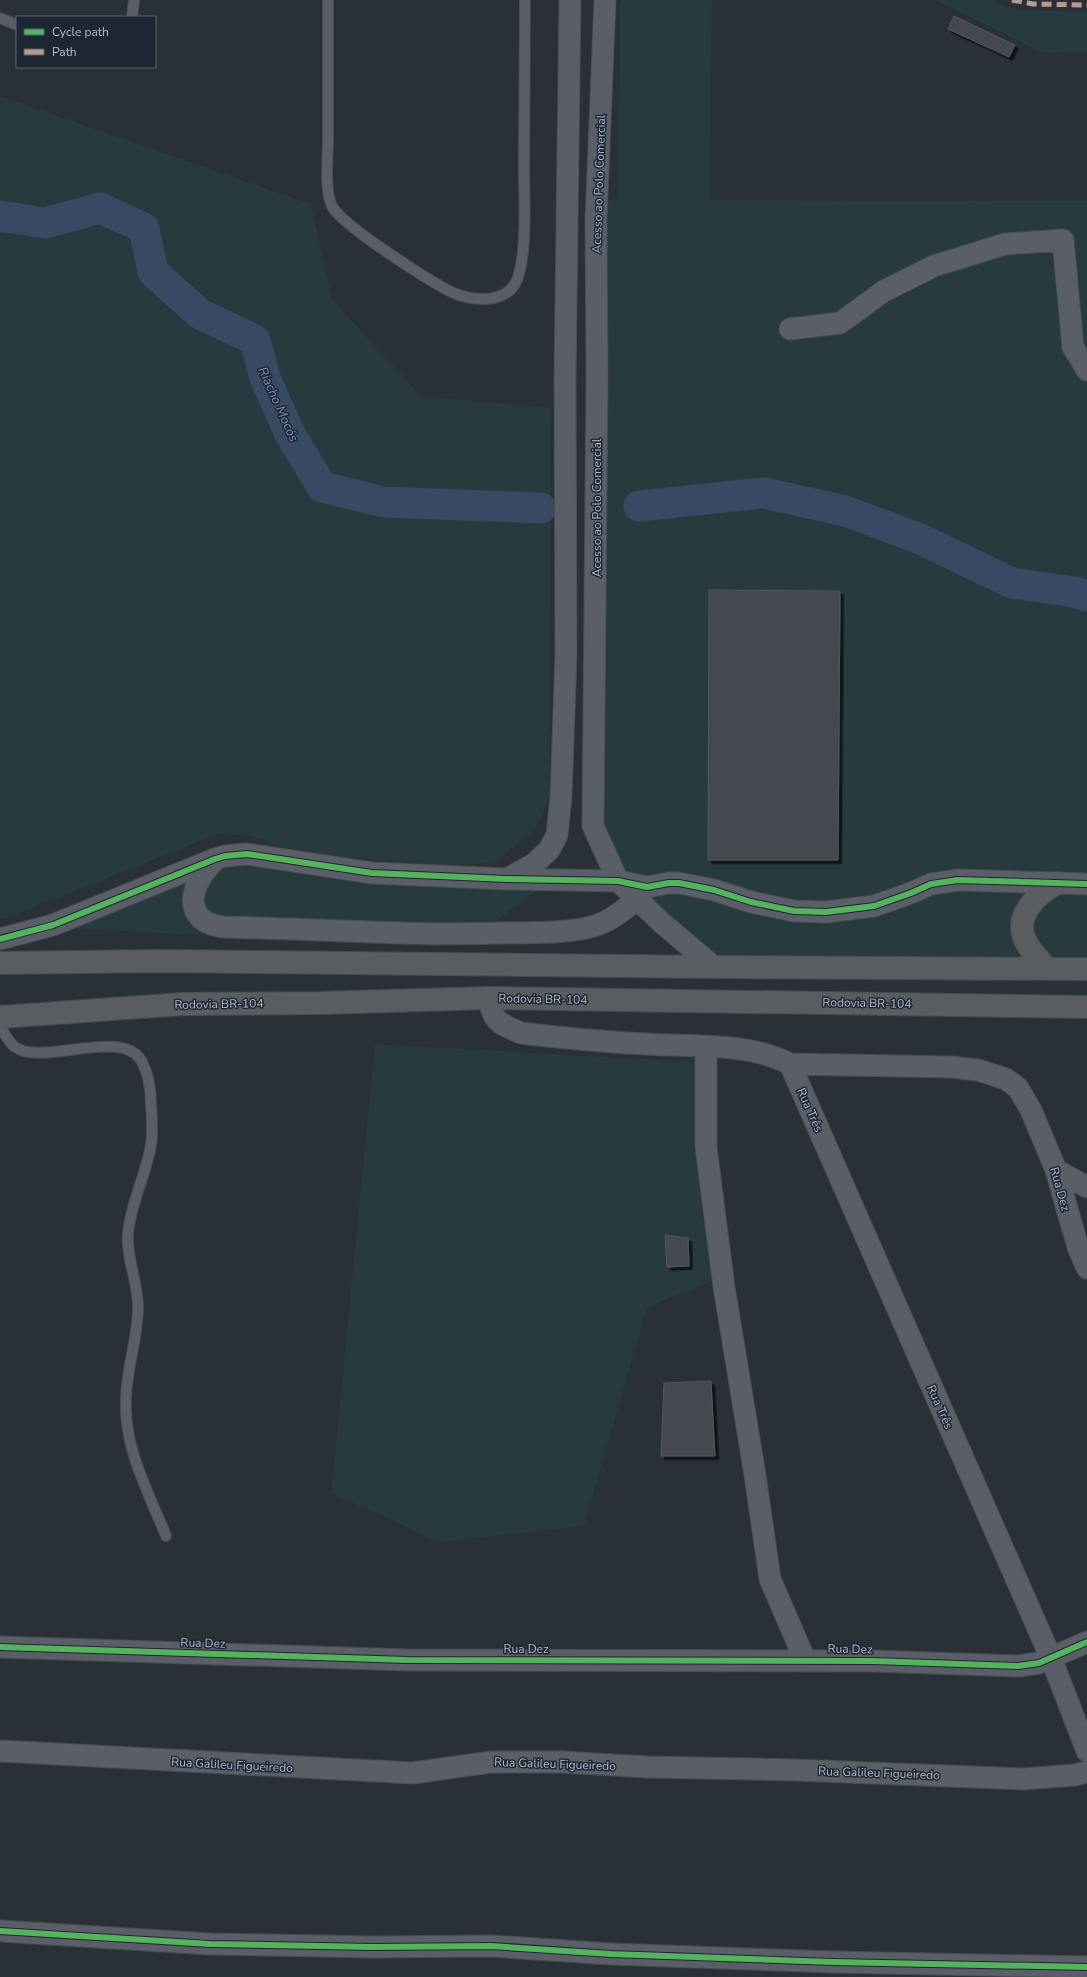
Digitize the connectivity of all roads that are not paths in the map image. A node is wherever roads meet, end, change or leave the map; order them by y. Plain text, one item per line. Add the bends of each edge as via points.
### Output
1 (134, 0) edge
2 (328, 0) edge
3 (525, 0) edge
4 (570, 0) edge
5 (605, 0) edge
6 (132, 16) edge
7 (0, 18) edge
8 (16, 25) edge
9 (790, 329) dead end
10 (1087, 370) edge
11 (565, 378) junction
12 (597, 378) junction
13 (215, 859) junction
14 (506, 879) junction
15 (618, 881) junction
16 (1057, 883) junction
17 (1087, 884) edge
18 (642, 893) junction
19 (0, 939) edge
20 (0, 963) edge
21 (714, 967) junction
22 (1046, 968) junction
23 (1087, 968) edge
24 (489, 998) junction
25 (1087, 1007) edge
26 (0, 1016) edge
27 (0, 1026) edge
28 (706, 1047) junction
29 (790, 1064) junction
30 (1056, 1170) junction
31 (1087, 1187) edge
32 (1087, 1268) edge
33 (166, 1536) dead end
34 (1087, 1642) edge
35 (0, 1647) edge
36 (1051, 1658) junction
37 (805, 1660) junction
38 (0, 1751) edge
39 (1087, 1751) edge
40 (1087, 1772) edge
41 (0, 1931) edge
42 (1087, 1967) edge

1 - 6 lane
2 - 3 lane via 328,170 332,206 354,228 442,287 461,296 484,299 507,292 520,270 524,216
4 - 11 street
5 - 12 street, Acesso ao Polo Comercial via 596,220
7 - 8 lane
9 - 10 street via 840,323 884,291 934,266 1005,244 1063,240 1073,347
11 - 12 street
11 - 14 street via 566,654 560,814 557,835 548,850 534,864
12 - 15 street, Acesso ao Polo Comercial via 593,826
13 - 14 street via 247,854 372,873
13 - 18 street via 201,876 193,902 194,910 204,922 223,927 442,934 556,931 601,923 622,911
13 - 19 street via 53,925
14 - 15 street
15 - 18 street, Acesso ao Polo Comercial
16 - 17 street
16 - 18 street via 958,880 941,882 874,906 826,912 794,911 691,885 669,883
16 - 22 highway via 1036,897 1023,922 1026,942
18 - 21 street, Acesso ao Polo Comercial
20 - 21 highway via 190,961
21 - 22 highway
22 - 23 highway
24 - 25 highway, Rodovia BR-104
24 - 26 highway, Rodovia BR-104 via 183,1004
24 - 28 street via 494,1018 521,1033
27 - 33 lane via 13,1045 23,1051 107,1047 126,1049 139,1057 146,1072 151,1101 152,1132 151,1146 130,1218 128,1234 128,1249 138,1308 126,1390 125,1415 132,1450
28 - 29 street via 754,1051
28 - 37 street via 706,1148 724,1286 770,1579
29 - 30 street, Rua Dez via 951,1067 978,1070 1006,1079 1018,1088 1032,1110
29 - 36 street, Rua Três
30 - 31 street
30 - 32 street, Rua Dez via 1075,1240
34 - 36 street, Rua Dez
35 - 37 street, Rua Dez via 407,1660
36 - 37 street, Rua Dez via 1039,1663 1018,1666
36 - 39 street, Rua Três
38 - 40 street, Rua Galileu Figueiredo via 413,1773 491,1762 563,1762 1024,1779
41 - 42 street via 226,1944 490,1946 611,1954 833,1962

